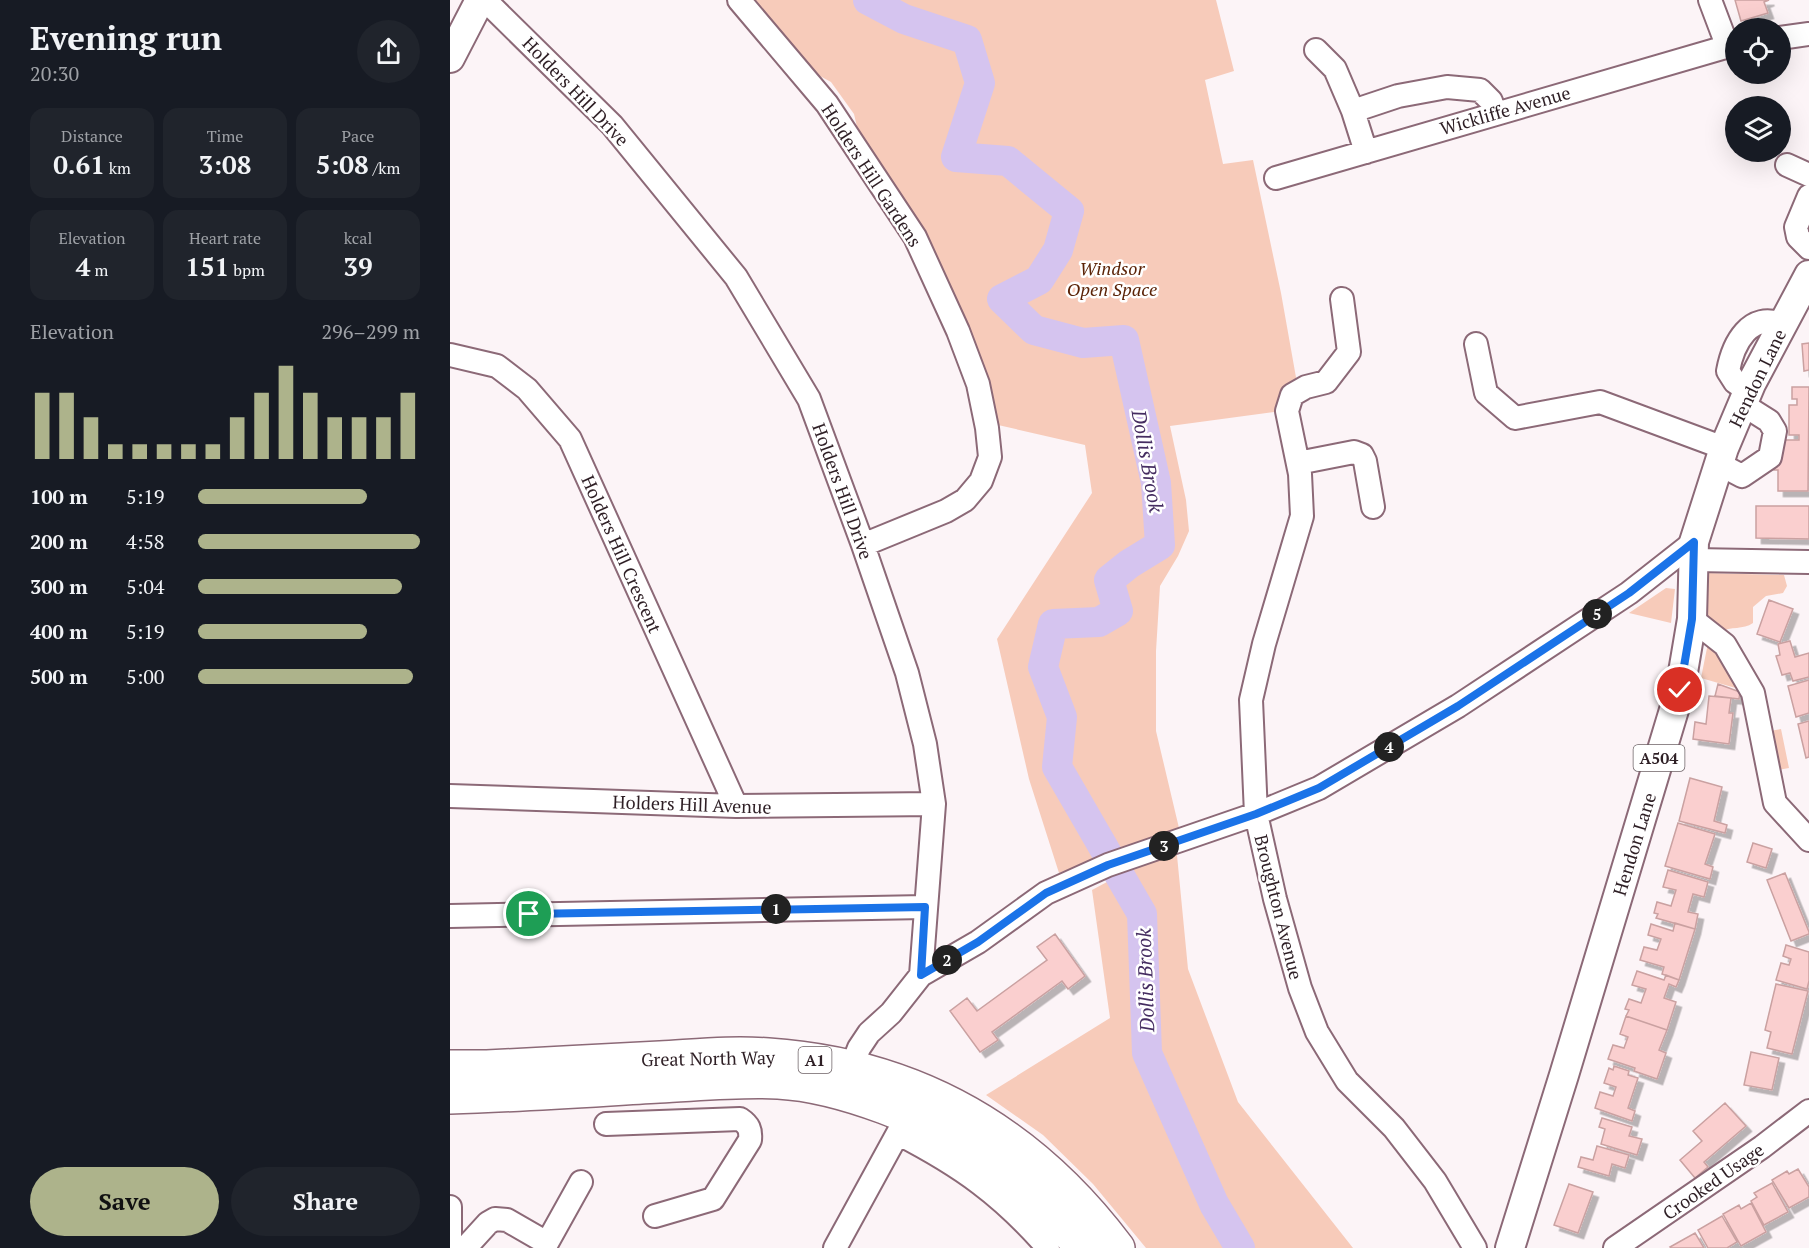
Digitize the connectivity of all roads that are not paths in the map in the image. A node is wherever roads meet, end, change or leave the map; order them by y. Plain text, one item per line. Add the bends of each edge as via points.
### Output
1 (480, 0) edge
2 (485, 0) edge
3 (739, 0) edge
4 (1710, 0) edge
5 (1725, 32) edge
6 (1809, 34) edge
7 (1791, 36) edge
8 (1725, 47) edge
9 (1316, 50) dead end
10 (450, 58) edge
11 (1353, 111) junction
12 (1495, 114) junction
13 (1366, 152) junction
14 (1787, 165) dead end
15 (1809, 175) edge
16 (1276, 178) dead end
17 (1809, 196) edge
18 (1809, 248) edge
19 (1809, 274) edge
20 (1342, 299) dead end
21 (1794, 313) edge
22 (1476, 344) dead end
23 (450, 355) edge
24 (1745, 398) junction
25 (1721, 456) junction
26 (1298, 462) junction
27 (1373, 507) dead end
28 (863, 545) junction
29 (1694, 551) junction
30 (1809, 562) edge
31 (1692, 619) junction
32 (450, 796) edge
33 (934, 804) junction
34 (736, 807) junction
35 (1256, 814) junction
36 (1809, 840) edge
37 (925, 907) junction
38 (450, 916) edge
39 (921, 975) junction
40 (852, 1066) junction
41 (450, 1067) edge
42 (694, 1084) junction
43 (637, 1087) junction
44 (450, 1097) edge
45 (1809, 1111) edge
46 (696, 1121) junction
47 (640, 1123) junction
48 (606, 1124) dead end
49 (903, 1125) junction
50 (581, 1182) dead end
51 (450, 1207) edge
52 (655, 1216) dead end
53 (1646, 1239) edge
54 (450, 1248) edge
55 (462, 1248) edge
56 (835, 1248) edge
57 (1048, 1248) edge
58 (1081, 1248) edge
59 (1118, 1248) edge
60 (1474, 1248) edge
61 (1510, 1248) edge
62 (1615, 1248) edge

1 - 10 main road
2 - 28 street, Holders Hill Drive via 612,124 736,277 809,399
3 - 28 street, Holders Hill Gardens via 827,104 915,237 978,384 990,457 981,481 965,500 946,511
4 - 5 street
6 - 7 street
8 - 12 street, Wickliffe Avenue
9 - 11 street via 1335,69
11 - 12 street via 1398,96 1447,87 1480,90 1491,100
11 - 13 street
12 - 13 street, Wickliffe Avenue
13 - 16 street, Wickliffe Avenue
14 - 15 street
17 - 18 street via 1796,226 1798,237
19 - 21 main road, Hendon Lane / A504
20 - 26 street, Broughton Avenue via 1349,352 1326,382 1292,395 1287,411
21 - 24 main road, Hendon Lane / A504
22 - 25 street via 1486,393 1515,418 1600,402
23 - 34 street, Holders Hill Crescent via 497,366 527,389 570,439
24 - 25 main road, Hendon Lane / A504
24 - 25 street via 1775,431 1770,458 1742,476
25 - 29 main road, Hendon Lane / A504
26 - 27 street via 1354,452 1362,455
26 - 35 street, Broughton Avenue via 1302,516 1251,700
28 - 33 street, Holders Hill Drive via 907,674 925,744
29 - 30 street
29 - 31 main road, Hendon Lane / A504
29 - 35 street via 1458,706 1319,788
31 - 36 street via 1725,645 1753,693 1775,803
31 - 61 main road, Hendon Lane / A504 via 1680,690
32 - 34 street, Holders Hill Avenue
33 - 34 street, Holders Hill Avenue
33 - 37 street, Holders Hill Drive
35 - 39 street via 1108,865 1046,893
35 - 60 street, Broughton Avenue via 1275,899 1317,1032 1347,1081 1394,1128 1435,1181
37 - 38 street
37 - 39 street, Holders Hill Drive
39 - 40 street via 869,1033
40 - 41 highway, Great North Way / A1 via 732,1054
40 - 59 highway, Great North Way / A1 via 924,1091 965,1110 1002,1134 1062,1182
42 - 43 highway, Great North Way / A1
42 - 46 street
42 - 49 highway, Great North Way / A1 via 779,1082 812,1086 848,1094
43 - 44 highway, Great North Way / A1
43 - 47 street
45 - 53 street, Crooked Usage
46 - 47 street
46 - 52 street via 740,1119 748,1125 750,1140 713,1199
47 - 48 street
49 - 56 street
49 - 57 street, Great North Way via 987,1188 1026,1222
49 - 58 highway, Great North Way / A1 via 939,1129 974,1149 1053,1214
50 - 55 street via 547,1243 507,1220 495,1219
51 - 54 street
53 - 62 street, Crooked Usage

